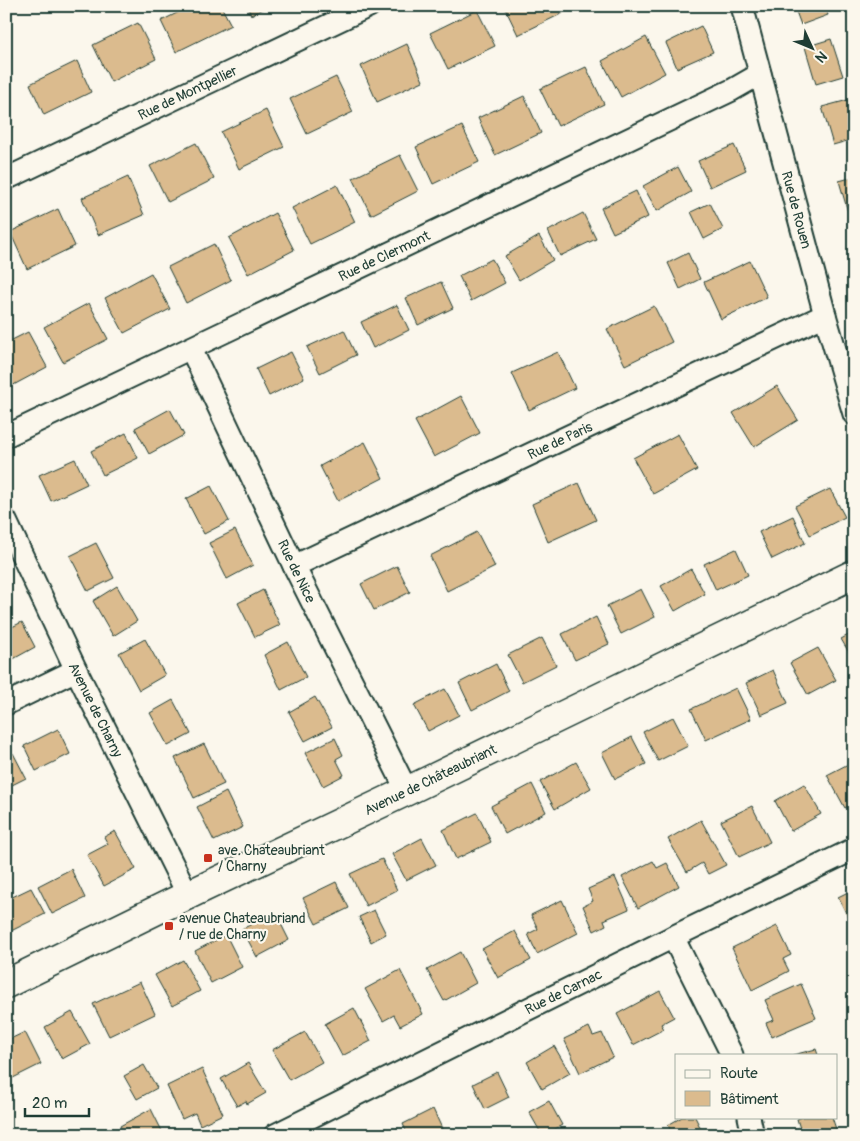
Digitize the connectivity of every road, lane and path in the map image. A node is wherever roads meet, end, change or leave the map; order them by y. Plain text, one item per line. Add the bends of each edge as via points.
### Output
1 (369, 6) edge
2 (742, 6) edge
3 (760, 74) junction
4 (6, 180) edge
5 (825, 315) junction
6 (192, 349) junction
7 (854, 414) edge
8 (6, 436) edge
9 (6, 521) edge
10 (294, 566) junction
11 (854, 574) edge
12 (76, 670) junction
13 (6, 704) edge
14 (407, 791) junction
15 (854, 849) edge
16 (188, 895) junction
17 (673, 937) junction
18 (6, 984) edge
19 (732, 1054) edge
20 (749, 1118) edge
21 (275, 1135) edge
22 (753, 1135) edge

1 - 4 street, Rue de Montpellier
2 - 3 street, Rue de Rouen
3 - 5 street, Rue de Rouen
3 - 6 street, Rue de Clermont
5 - 7 street, Rue de Rouen
5 - 10 street, Rue de Paris
6 - 8 street, Rue de Clermont
6 - 10 street, Rue de Nice
9 - 12 street, Avenue de Charny
10 - 14 street, Rue de Nice
11 - 14 street, Avenue de Châteaubriant
12 - 13 street
12 - 16 street, Avenue de Charny
14 - 16 street, Avenue de Châteaubriant
15 - 17 street, Rue de Carnac
16 - 18 street, Avenue de Châteaubriant
17 - 19 street
17 - 21 street, Rue de Carnac
20 - 22 street

